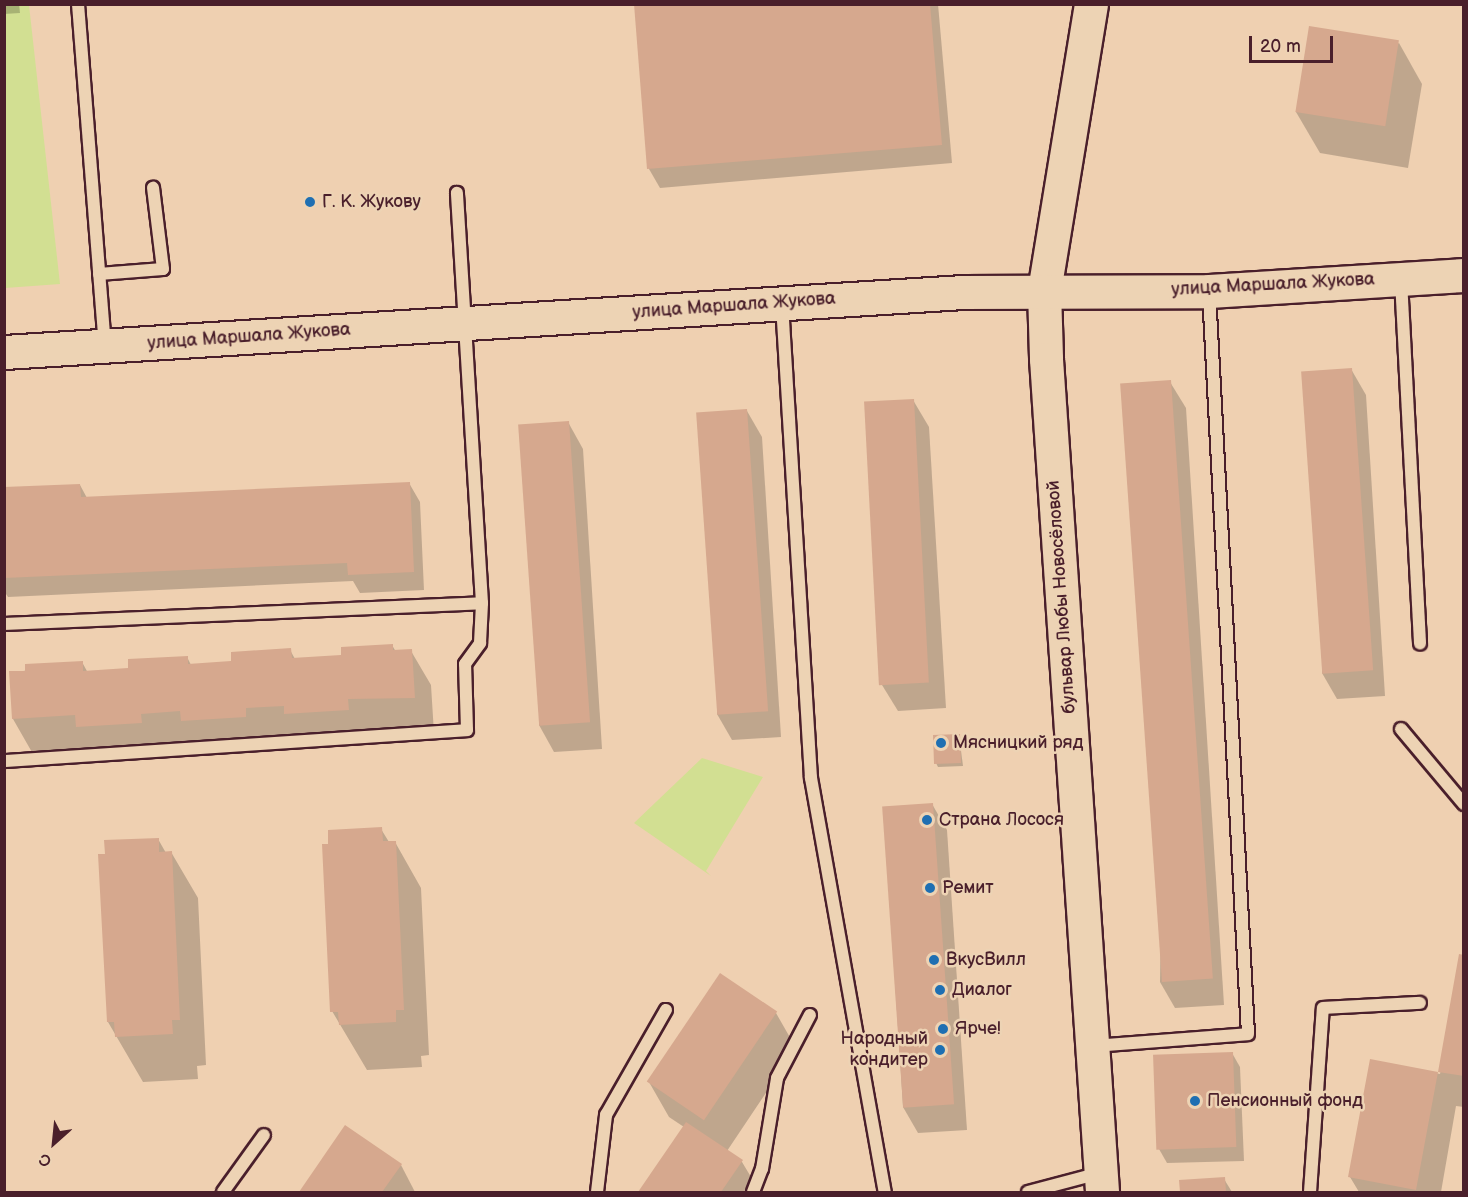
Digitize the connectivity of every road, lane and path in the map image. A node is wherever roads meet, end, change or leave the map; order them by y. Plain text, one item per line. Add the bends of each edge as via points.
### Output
1 (78, 4) edge
2 (1091, 4) edge
3 (153, 188) dead end
4 (457, 193) dead end
5 (99, 274) junction
6 (1464, 275) edge
7 (1401, 279) junction
8 (1044, 290) junction
9 (1209, 291) junction
10 (782, 303) junction
11 (467, 323) junction
12 (105, 346) junction
13 (4, 352) edge
14 (482, 603) junction
15 (4, 624) edge
16 (1420, 644) dead end
17 (1401, 729) dead end
18 (4, 761) edge
19 (1464, 804) edge
20 (1420, 1003) dead end
21 (666, 1010) dead end
22 (810, 1015) dead end
23 (1092, 1046) junction
24 (264, 1135) dead end
25 (1101, 1183) edge
26 (223, 1192) edge
27 (597, 1192) edge
28 (753, 1192) edge
29 (885, 1192) edge
30 (1029, 1192) edge
31 (1310, 1192) edge

1 - 5 lane
2 - 8 street, бульвар Любы Новосёловой
3 - 5 lane via 163,269
4 - 11 lane
5 - 12 lane
6 - 7 street, улица Маршала Жукова
7 - 9 street, улица Маршала Жукова
7 - 16 lane
8 - 9 street, улица Маршала Жукова
8 - 10 street, улица Маршала Жукова
8 - 23 street, бульвар Любы Новосёловой
9 - 23 lane via 1248,1034
10 - 11 street, улица Маршала Жукова
10 - 29 lane via 811,778
11 - 12 street, улица Маршала Жукова
11 - 14 lane
12 - 13 street, улица Маршала Жукова
14 - 15 lane
14 - 18 lane via 480,643 465,664 467,730
17 - 19 lane
20 - 31 lane via 1323,1008
21 - 27 lane via 606,1115
22 - 28 lane via 777,1078 762,1168
23 - 25 street, бульвар Любы Новосёловой
24 - 26 lane
25 - 30 lane

